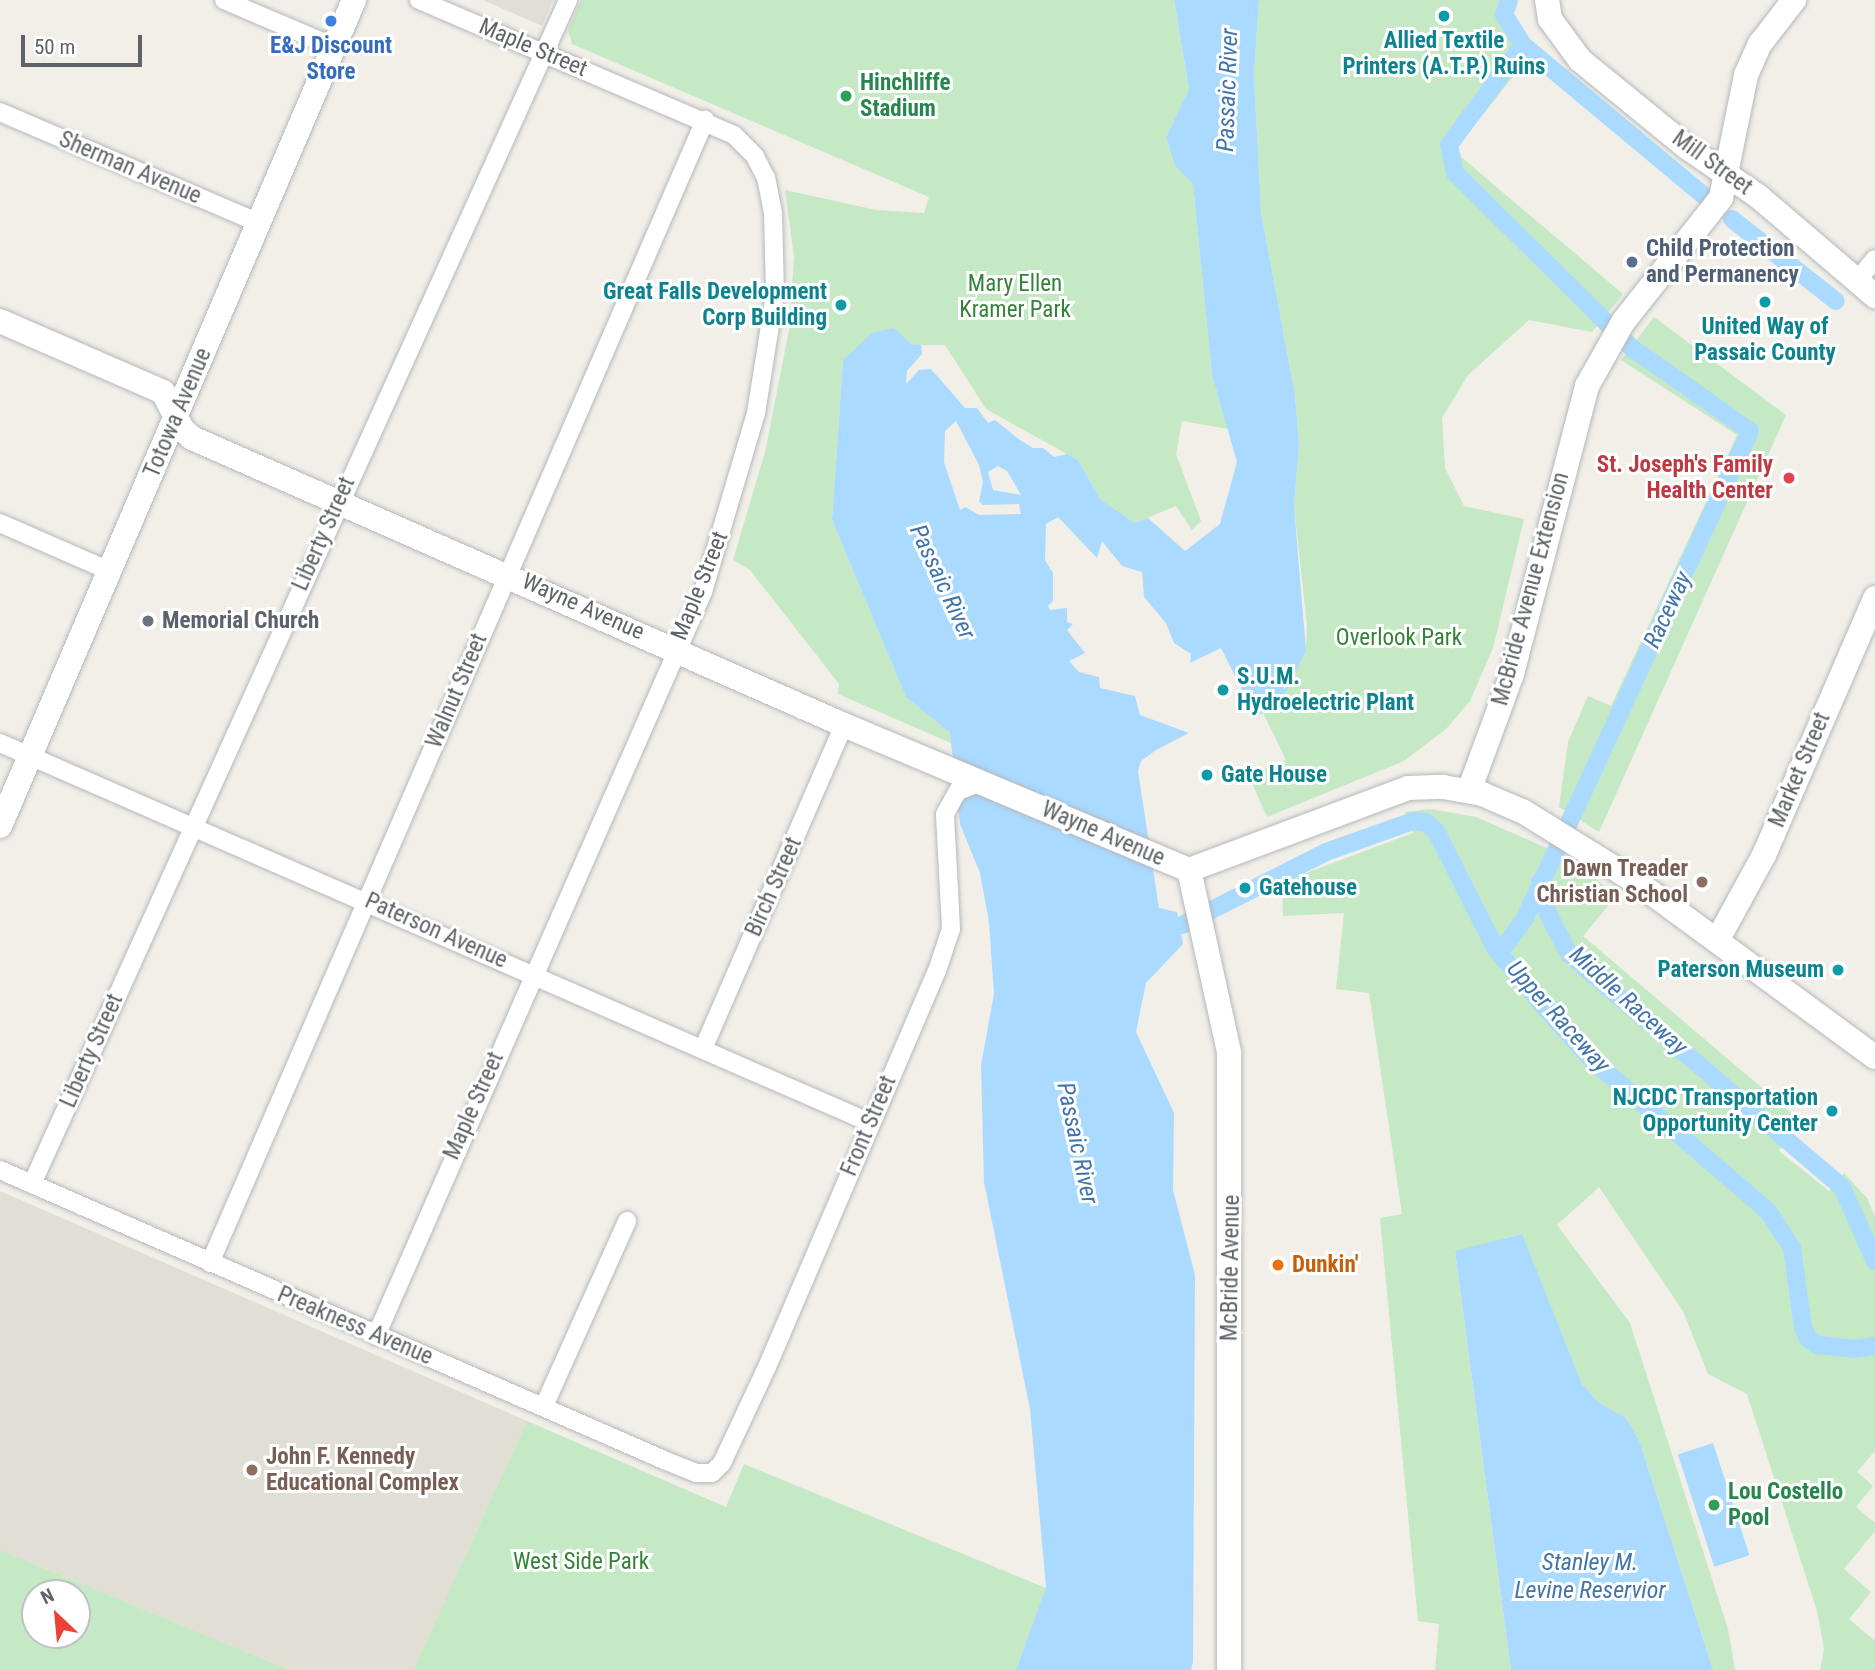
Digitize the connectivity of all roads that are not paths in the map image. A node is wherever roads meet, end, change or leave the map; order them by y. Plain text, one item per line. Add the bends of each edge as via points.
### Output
1 (224, 0) edge
2 (354, 0) edge
3 (419, 0) edge
4 (568, 0) edge
5 (1547, 0) edge
6 (1794, 0) edge
7 (334, 47) junction
8 (545, 53) junction
9 (0, 112) edge
10 (705, 120) junction
11 (1727, 176) junction
12 (259, 223) junction
13 (1875, 259) edge
14 (1866, 288) edge
15 (0, 321) edge
16 (177, 415) junction
17 (338, 501) junction
18 (0, 523) edge
19 (110, 571) junction
20 (508, 575) junction
21 (1875, 598) edge
22 (676, 648) junction
23 (844, 725) junction
24 (0, 743) edge
25 (30, 756) junction
26 (982, 782) junction
27 (1469, 790) junction
28 (193, 825) junction
29 (0, 826) edge
30 (1189, 870) junction
31 (366, 901) junction
32 (1718, 939) junction
33 (533, 973) junction
34 (703, 1049) junction
35 (1875, 1057) edge
36 (871, 1123) junction
37 (0, 1170) edge
38 (33, 1184) junction
39 (627, 1221) dead end
40 (210, 1263) junction
41 (376, 1336) junction
42 (544, 1406) junction
43 (712, 1472) joint
44 (1229, 1670) edge

1 - 7 street
2 - 7 main road, Totowa Avenue
3 - 8 street, Maple Street
4 - 8 street, Liberty Street
5 - 11 main road, Mill Street via 1555,27 1580,60
6 - 11 main road, McBride Avenue Extension via 1760,44 1746,75
7 - 12 main road, Totowa Avenue
8 - 10 street, Maple Street
8 - 17 street, Liberty Street
9 - 12 street, Sherman Avenue
10 - 20 street, Walnut Street
10 - 22 street, Maple Street via 734,135 764,173 773,213 775,294 756,414 720,542
11 - 14 main road, Mill Street
11 - 27 main road, McBride Avenue Extension via 1716,208 1607,346 1578,416 1512,674
12 - 16 main road, Totowa Avenue
13 - 14 street
15 - 16 main road, Wayne Avenue via 163,392
16 - 17 main road, Wayne Avenue via 192,438
16 - 19 main road, Totowa Avenue
17 - 20 main road, Wayne Avenue
17 - 28 street, Liberty Street
18 - 19 street
19 - 25 main road, Totowa Avenue
20 - 22 main road, Wayne Avenue
20 - 31 street, Walnut Street
21 - 32 main road, Market Street via 1763,855
22 - 23 main road, Wayne Avenue
22 - 33 street, Maple Street
23 - 26 main road, Wayne Avenue
23 - 34 street, Birch Street
24 - 25 street, Paterson Avenue
25 - 28 street, Paterson Avenue
25 - 29 main road, Totowa Avenue
26 - 30 main road, Wayne Avenue
26 - 36 street, Front Street via 958,791 948,802 944,827 951,929
27 - 30 main road via 1408,788
27 - 32 main road via 1543,823
28 - 31 street, Paterson Avenue
28 - 38 street, Liberty Street
30 - 44 main road, McBride Avenue via 1229,1052
31 - 33 street, Paterson Avenue
31 - 40 street, Walnut Street
32 - 35 main road
33 - 34 street, Paterson Avenue
33 - 41 street, Maple Street
34 - 36 street, Paterson Avenue
36 - 43 street, Front Street via 766,1367 722,1463
37 - 38 street, Preakness Avenue
38 - 40 street, Preakness Avenue
39 - 42 street
40 - 41 street, Preakness Avenue
41 - 42 street, Preakness Avenue
42 - 43 street, Preakness Avenue via 696,1473

